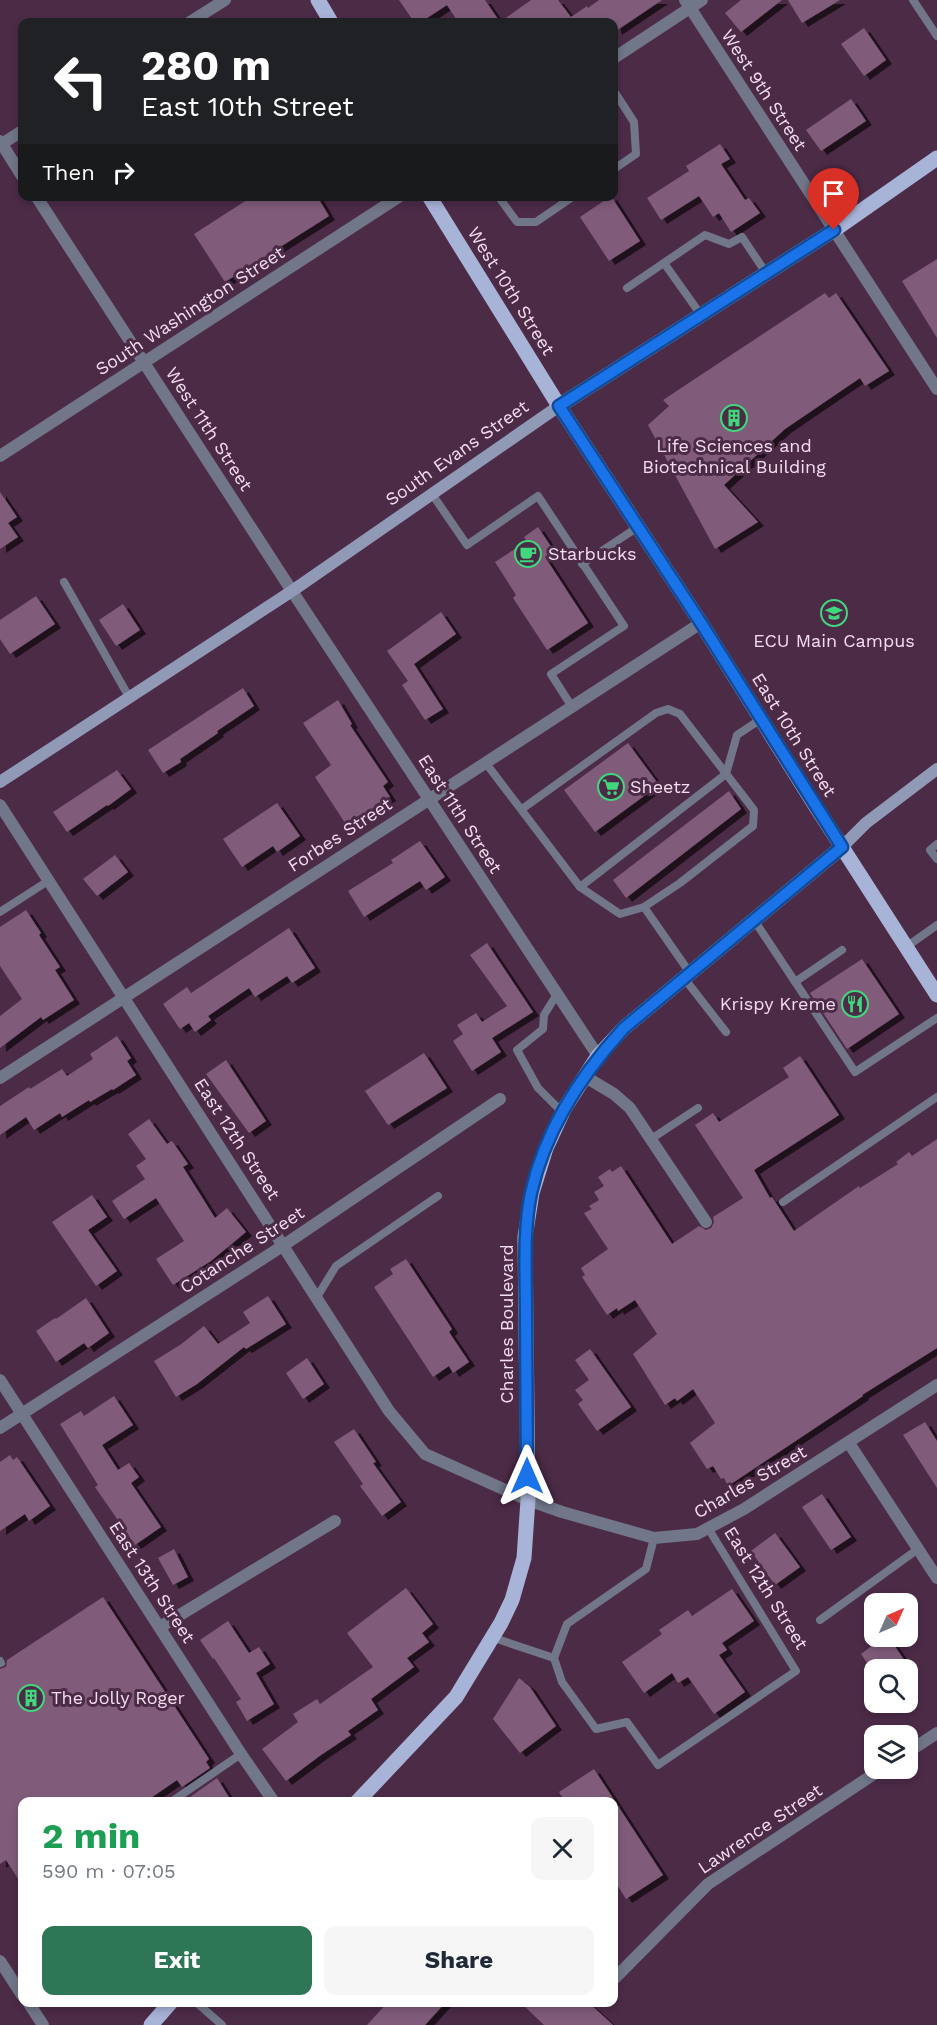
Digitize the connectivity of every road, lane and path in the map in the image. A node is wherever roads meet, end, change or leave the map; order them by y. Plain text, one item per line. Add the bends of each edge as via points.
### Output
1 (225, 0) edge
2 (318, 0) edge
3 (702, 0) edge
4 (914, 0) edge
5 (687, 4) edge
6 (196, 18) edge
7 (329, 18) edge
8 (937, 36) edge
9 (618, 55) edge
10 (618, 99) edge
11 (18, 133) edge
12 (1, 144) edge
13 (937, 158) edge
14 (618, 167) edge
15 (18, 170) edge
16 (39, 201) edge
17 (392, 201) edge
18 (432, 201) edge
19 (502, 201) edge
20 (567, 201) edge
21 (834, 230) junction
22 (664, 263) junction
23 (766, 273) junction
24 (627, 288) dead end
25 (701, 315) junction
26 (144, 362) junction
27 (937, 389) edge
28 (559, 406) junction
29 (0, 456) edge
30 (432, 494) junction
31 (638, 527) junction
32 (582, 564) junction
33 (64, 582) dead end
34 (292, 591) junction
35 (701, 623) junction
36 (129, 697) junction
37 (572, 707) junction
38 (761, 719) junction
39 (485, 762) junction
40 (937, 769) edge
41 (726, 774) junction
42 (0, 782) edge
43 (429, 799) junction
44 (0, 805) edge
45 (522, 809) junction
46 (842, 847) junction
47 (934, 847) edge
48 (937, 859) edge
49 (48, 881) junction
50 (580, 887) junction
51 (645, 907) junction
52 (0, 912) edge
53 (754, 920) junction
54 (937, 925) edge
55 (906, 947) junction
56 (842, 950) dead end
57 (687, 976) junction
58 (795, 982) junction
59 (557, 994) junction
60 (937, 995) edge
61 (124, 997) junction
62 (937, 1018) edge
63 (726, 1032) dead end
64 (598, 1056) junction
65 (584, 1076) junction
66 (0, 1078) edge
67 (937, 1097) edge
68 (500, 1099) dead end
69 (698, 1108) dead end
70 (562, 1112) junction
71 (651, 1139) junction
72 (438, 1196) dead end
73 (783, 1202) dead end
74 (706, 1222) dead end
75 (284, 1245) junction
76 (317, 1297) junction
77 (0, 1380) edge
78 (937, 1385) edge
79 (22, 1414) junction
80 (0, 1428) edge
81 (849, 1443) junction
82 (528, 1500) junction
83 (335, 1521) dead end
84 (708, 1528) junction
85 (654, 1538) junction
86 (918, 1549) junction
87 (937, 1578) edge
88 (820, 1620) dead end
89 (160, 1627) junction
90 (491, 1637) junction
91 (554, 1658) junction
92 (937, 1733) edge
93 (918, 1745) edge
94 (241, 1754) junction
95 (866, 1779) edge
96 (178, 1797) edge
97 (271, 1797) edge
98 (362, 1797) edge
99 (0, 1961) edge
100 (618, 1975) edge
101 (18, 1989) edge
102 (31, 2007) edge
103 (167, 2007) edge
104 (201, 2007) edge
105 (219, 2024) edge
106 (43, 2025) edge
107 (151, 2025) edge

1 - 6 street
2 - 7 main road
3 - 5 street
4 - 8 lane
5 - 9 street
5 - 21 street, West 9th Street
10 - 14 lane via 634,122 636,154
11 - 12 street
12 - 15 street
13 - 21 main road, South Evans Street
16 - 26 street, West 11th Street
17 - 26 street, South Washington Street
18 - 28 main road, West 10th Street
19 - 20 lane via 517,222 536,222
21 - 23 main road, South Evans Street
21 - 27 street, West 9th Street
22 - 23 lane via 705,235 729,244 742,237
22 - 24 lane
22 - 25 lane
23 - 25 main road, South Evans Street
25 - 28 main road, South Evans Street
26 - 29 street, South Washington Street
26 - 34 street, West 11th Street
28 - 30 main road, South Evans Street
28 - 31 main road, East 10th Street
30 - 32 lane via 466,545 538,496
30 - 34 main road, South Evans Street
31 - 32 lane
31 - 35 main road, East 10th Street
32 - 37 lane via 624,626 551,674
33 - 36 lane
34 - 36 main road, South Evans Street
34 - 43 street, East 11th Street
35 - 37 street, Forbes Street
35 - 38 main road, East 10th Street
36 - 42 main road, South Evans Street
37 - 39 street, Forbes Street
38 - 41 lane via 737,735
38 - 46 main road, East 10th Street
39 - 43 street, Forbes Street
39 - 45 lane
40 - 46 main road via 866,823
41 - 45 lane via 680,714 668,709 656,713
41 - 50 lane
41 - 51 lane via 754,810 753,826
43 - 59 street, East 11th Street
43 - 61 street, Forbes Street
44 - 49 street, East 12th Street
45 - 50 lane
46 - 53 main road, Charles Boulevard
46 - 55 main road, East 10th Street
47 - 48 lane
49 - 52 lane
49 - 61 street, East 12th Street
50 - 51 lane via 620,914
51 - 57 lane
53 - 57 main road, Charles Boulevard
53 - 58 lane
54 - 55 lane
55 - 60 main road, East 10th Street
56 - 58 lane
57 - 63 lane
57 - 64 main road, Charles Boulevard via 624,1028
58 - 62 lane via 855,1072
59 - 64 street, East 11th Street
59 - 70 lane via 544,1015 543,1029 517,1050 538,1088
61 - 66 street, Forbes Street
61 - 75 street, East 12th Street
64 - 65 main road, Charles Boulevard
65 - 70 main road, Charles Boulevard
65 - 71 street via 630,1108
67 - 73 lane
68 - 75 street, Cotanche Street
69 - 71 lane
70 - 82 main road, Charles Boulevard via 531,1193 525,1237
71 - 74 street
72 - 76 lane via 336,1266
75 - 76 street, East 12th Street
75 - 79 street, Cotanche Street
76 - 82 street, East 12th Street via 389,1411 426,1454
77 - 79 street, East 13th Street
78 - 81 street, Charles Street
79 - 80 street, Cotanche Street
79 - 89 street, East 13th Street
81 - 84 street, Charles Street
81 - 86 street
82 - 85 street, Charles Street
82 - 90 main road, Charles Boulevard via 524,1558 518,1582
83 - 89 street
84 - 85 street, Charles Street via 697,1534
84 - 91 lane, East 12th Street via 796,1671 658,1765 627,1722 596,1729 562,1682
85 - 91 lane via 646,1569 567,1624
86 - 87 street
86 - 88 lane
89 - 94 street, East 13th Street
90 - 91 lane
90 - 98 main road, Charles Boulevard via 456,1697
92 - 93 street
94 - 96 lane
94 - 97 street, East 13th Street
95 - 100 street, Lawrence Street via 708,1884
99 - 101 street
102 - 106 street
103 - 107 main road
104 - 105 lane

